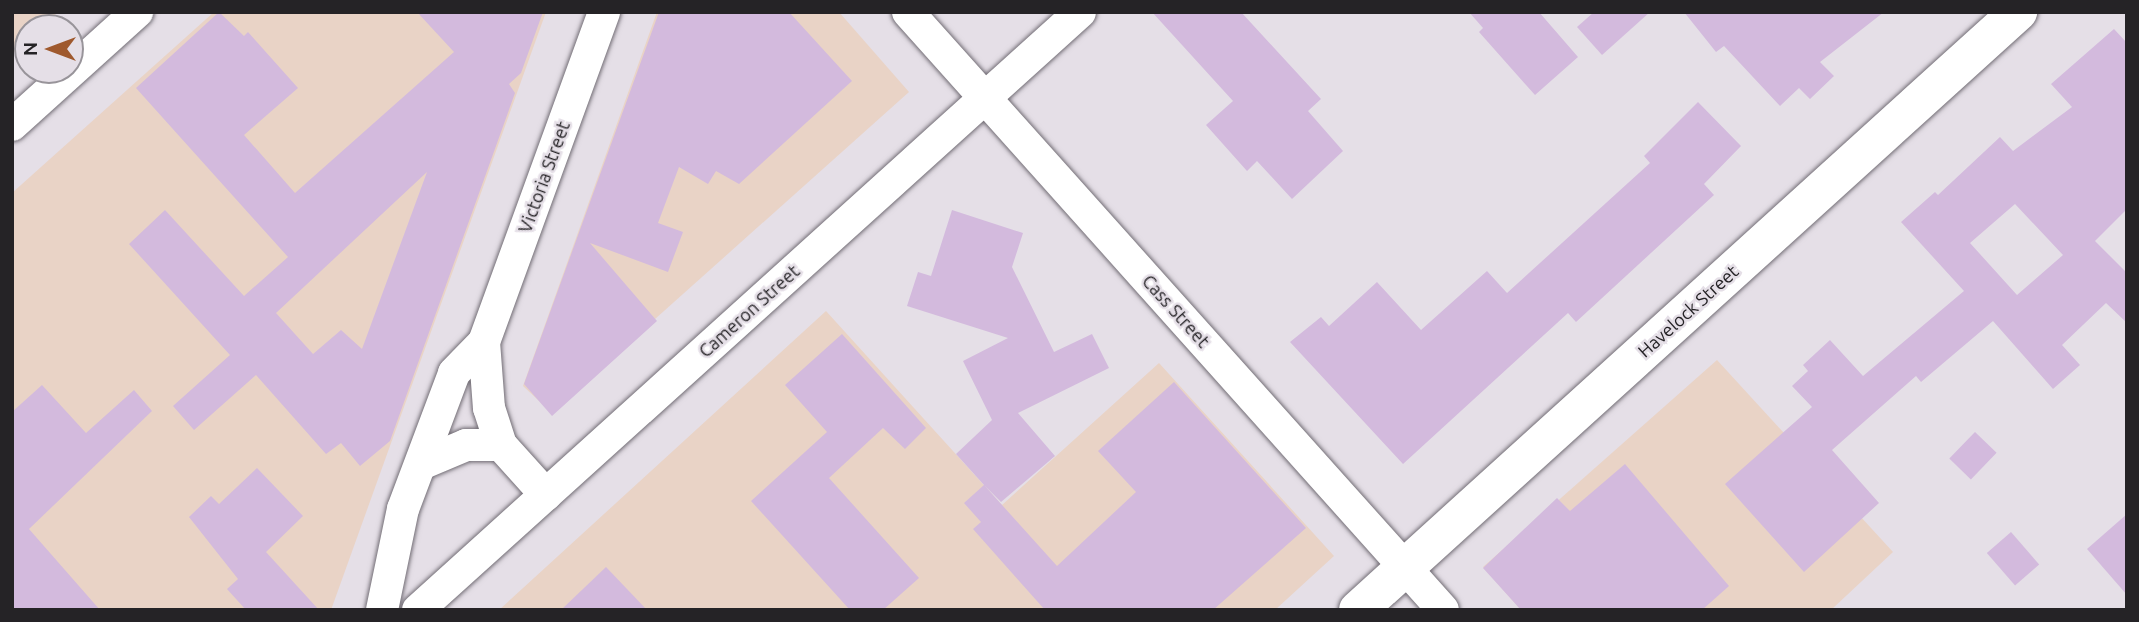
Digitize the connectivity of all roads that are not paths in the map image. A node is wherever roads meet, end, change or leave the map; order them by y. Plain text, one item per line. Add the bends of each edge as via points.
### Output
1 (137, 12) edge
2 (604, 12) edge
3 (908, 12) edge
4 (1080, 12) edge
5 (2018, 12) edge
6 (985, 97) junction
7 (12, 125) edge
8 (484, 342) junction
9 (501, 445) junction
10 (421, 464) junction
11 (546, 495) junction
12 (1405, 568) junction
13 (382, 610) edge
14 (418, 610) edge
15 (1358, 610) edge
16 (1443, 610) edge

1 - 7 street
2 - 8 street, Victoria Street
3 - 6 street, Cass Street
4 - 6 street, Cameron Street
5 - 12 street, Havelock Street
6 - 11 street, Cameron Street
6 - 12 street, Cass Street
8 - 9 street, Victoria Street via 488,408
8 - 10 street, Victoria Street via 454,373
9 - 10 street via 467,445
9 - 11 street, Victoria Street
10 - 13 street, Victoria Street via 403,509
11 - 14 street, Cameron Street
12 - 15 street, Havelock Street
12 - 16 street, Cass Street

